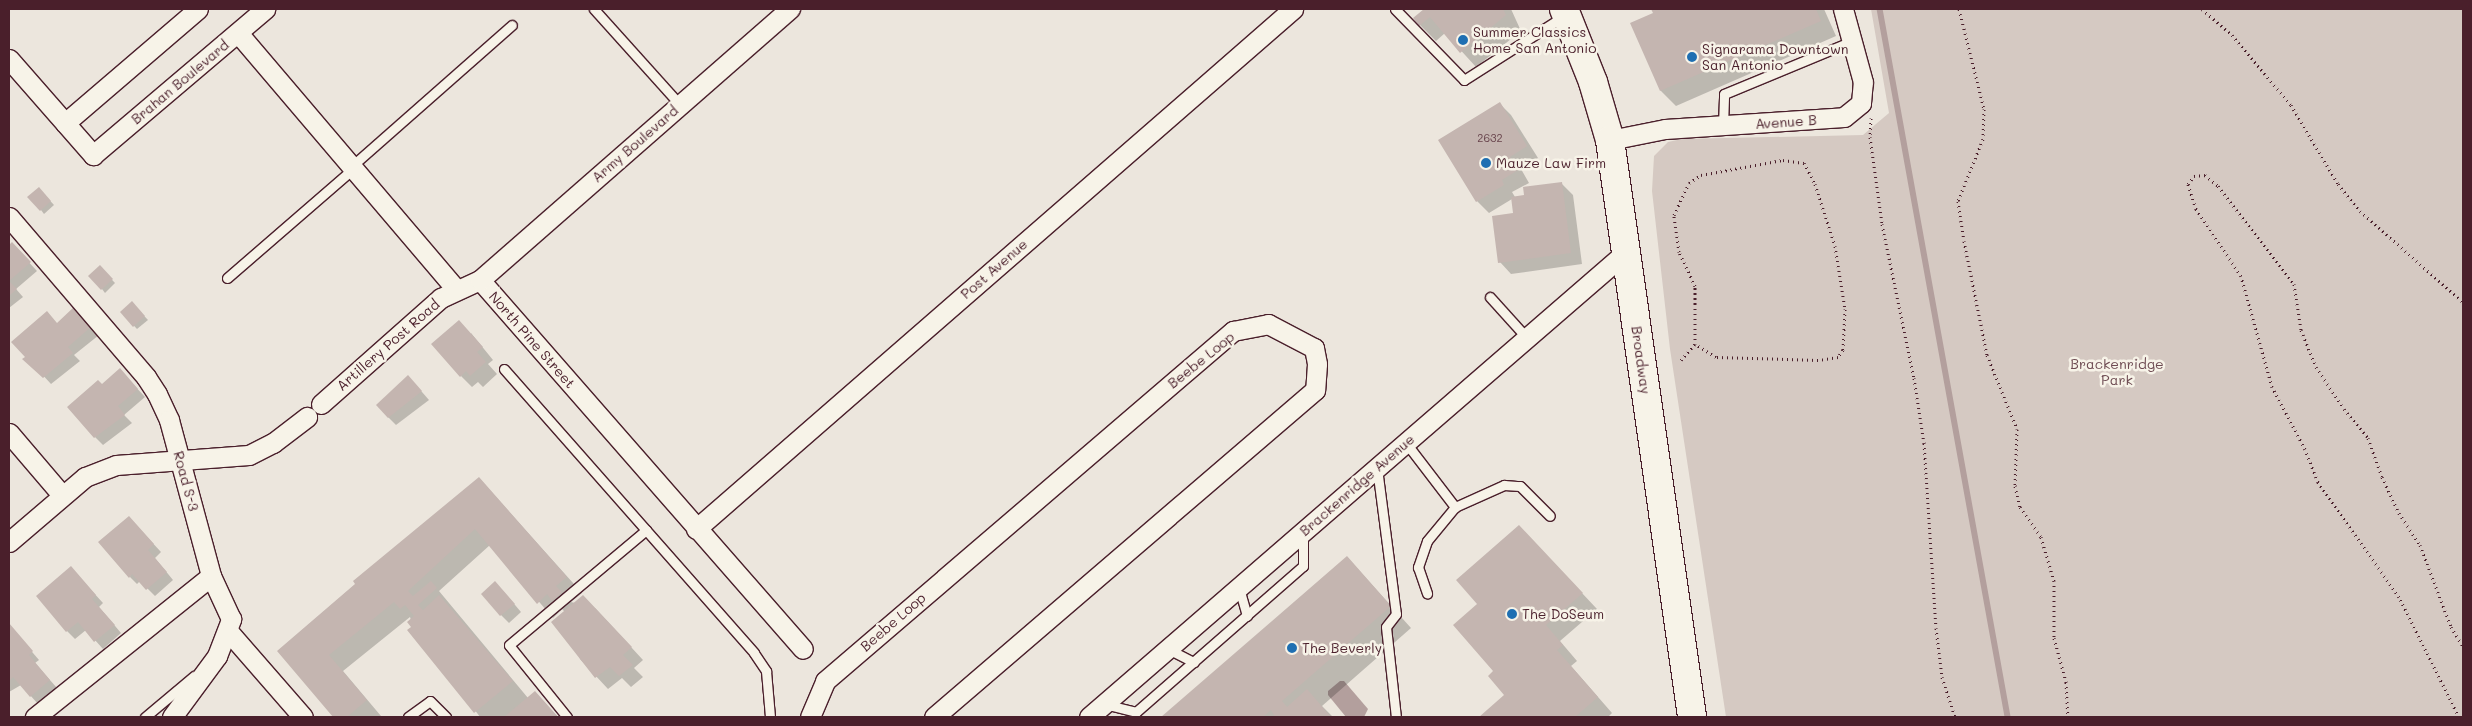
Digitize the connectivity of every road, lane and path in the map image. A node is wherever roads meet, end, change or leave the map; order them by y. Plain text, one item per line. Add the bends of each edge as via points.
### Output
1 (198, 9) edge
2 (266, 9) edge
3 (594, 9) edge
4 (790, 9) edge
5 (1292, 9) edge
6 (1395, 9) edge
7 (1843, 9) edge
8 (1959, 9) edge
9 (2202, 9) edge
10 (1565, 12) edge
11 (512, 25) dead end
12 (238, 32) junction
13 (1852, 42) junction
14 (9, 60) edge
15 (1861, 103) junction
16 (680, 105) junction
17 (66, 123) junction
18 (1723, 126) junction
19 (1610, 140) junction
20 (353, 167) junction
21 (9, 218) edge
22 (1626, 252) junction
23 (227, 278) dead end
24 (480, 280) junction
25 (456, 289) junction
26 (1490, 297) dead end
27 (2463, 302) edge
28 (1526, 338) junction
29 (1695, 344) junction
30 (1681, 360) dead end
31 (504, 369) dead end
32 (321, 404) dead end
33 (307, 417) dead end
34 (9, 433) edge
35 (1406, 443) junction
36 (181, 462) junction
37 (1377, 468) junction
38 (62, 496) junction
39 (1455, 507) junction
40 (1550, 516) dead end
41 (696, 529) junction
42 (646, 530) junction
43 (1303, 532) junction
44 (9, 542) edge
45 (211, 576) junction
46 (1238, 588) junction
47 (1428, 593) dead end
48 (1247, 616) junction
49 (228, 631) junction
50 (2463, 646) edge
51 (803, 649) dead end
52 (1168, 649) junction
53 (217, 656) junction
54 (1194, 662) junction
55 (1104, 704) junction
56 (35, 717) edge
57 (145, 717) edge
58 (172, 717) edge
59 (303, 717) edge
60 (408, 717) edge
61 (446, 717) edge
62 (567, 717) edge
63 (770, 717) edge
64 (810, 717) edge
65 (934, 717) edge
66 (1089, 717) edge
67 (1396, 717) edge
68 (1692, 717) edge
69 (1955, 717) edge
70 (2068, 717) edge
71 (2458, 717) edge

1 - 17 street
2 - 12 street, Brahan Boulevard
3 - 16 lane
4 - 16 street, Army Boulevard
5 - 41 street, Post Avenue
6 - 10 lane via 1464,80
7 - 13 street
8 - 70 path via 1984,109 1982,139 1958,201 1964,242 1987,355 2017,428 2015,486 2020,507 2041,537 2054,581 2054,638 2066,682
9 - 27 path via 2232,35 2291,105 2338,184 2360,212
10 - 19 main road, Broadway via 1593,82
11 - 20 lane
12 - 17 street, Brahan Boulevard via 93,155
12 - 20 street
13 - 15 street via 1863,82
13 - 18 lane via 1724,94
14 - 17 street
15 - 18 street, Avenue B via 1844,117
15 - 69 path via 1871,115 1870,137 1882,224 1924,443 1942,677
16 - 24 street, Army Boulevard
18 - 19 street, Avenue B via 1665,129
19 - 22 main road, Broadway
20 - 23 lane
20 - 25 street
21 - 36 street, Road S-3 via 146,377 169,420
22 - 28 street, Brackenridge Avenue
22 - 68 main road, Broadway
24 - 25 street, North Pine Street
24 - 41 street, North Pine Street
25 - 32 street, Artillery Post Road via 441,298
26 - 28 lane
28 - 35 street, Brackenridge Avenue
29 - 29 path via 1695,286 1674,233 1674,215 1689,183 1701,175 1721,174 1769,160 1804,163 1815,184 1835,246 1845,309 1843,350 1838,357 1818,360 1716,357
29 - 30 path
31 - 42 lane
33 - 36 street via 273,444 249,455
34 - 38 street
35 - 37 street, Brackenridge Avenue
35 - 39 lane
36 - 38 street via 116,465 85,477
36 - 45 street, Road S-3
37 - 43 street, Brackenridge Avenue
37 - 67 lane via 1396,614 1386,627
38 - 44 street
39 - 40 lane via 1504,485 1520,486
39 - 47 lane via 1427,541 1418,567
41 - 51 street, North Pine Street
42 - 62 lane via 509,645
42 - 63 lane via 754,652 766,671
43 - 46 street, Brackenridge Avenue
43 - 48 lane via 1303,566
45 - 49 street, Road S-3 via 231,620
45 - 56 street
46 - 48 lane
46 - 52 street, Brackenridge Avenue
48 - 54 lane
49 - 53 street
49 - 59 street
50 - 71 path via 2451,627 2420,545 2399,513 2382,477 2368,438 2316,367 2301,330 2294,284 2218,186 2205,176 2194,176 2188,184 2196,209 2241,276 2272,387 2305,449 2318,482 2399,598
52 - 54 lane
52 - 55 street, Brackenridge Avenue
53 - 57 lane
53 - 58 street
54 - 55 lane via 1136,712
55 - 66 street, Brackenridge Avenue
60 - 61 lane via 430,701
64 - 65 street, Beebe Loop via 825,681 1232,331 1268,324 1314,348 1317,364 1314,390

